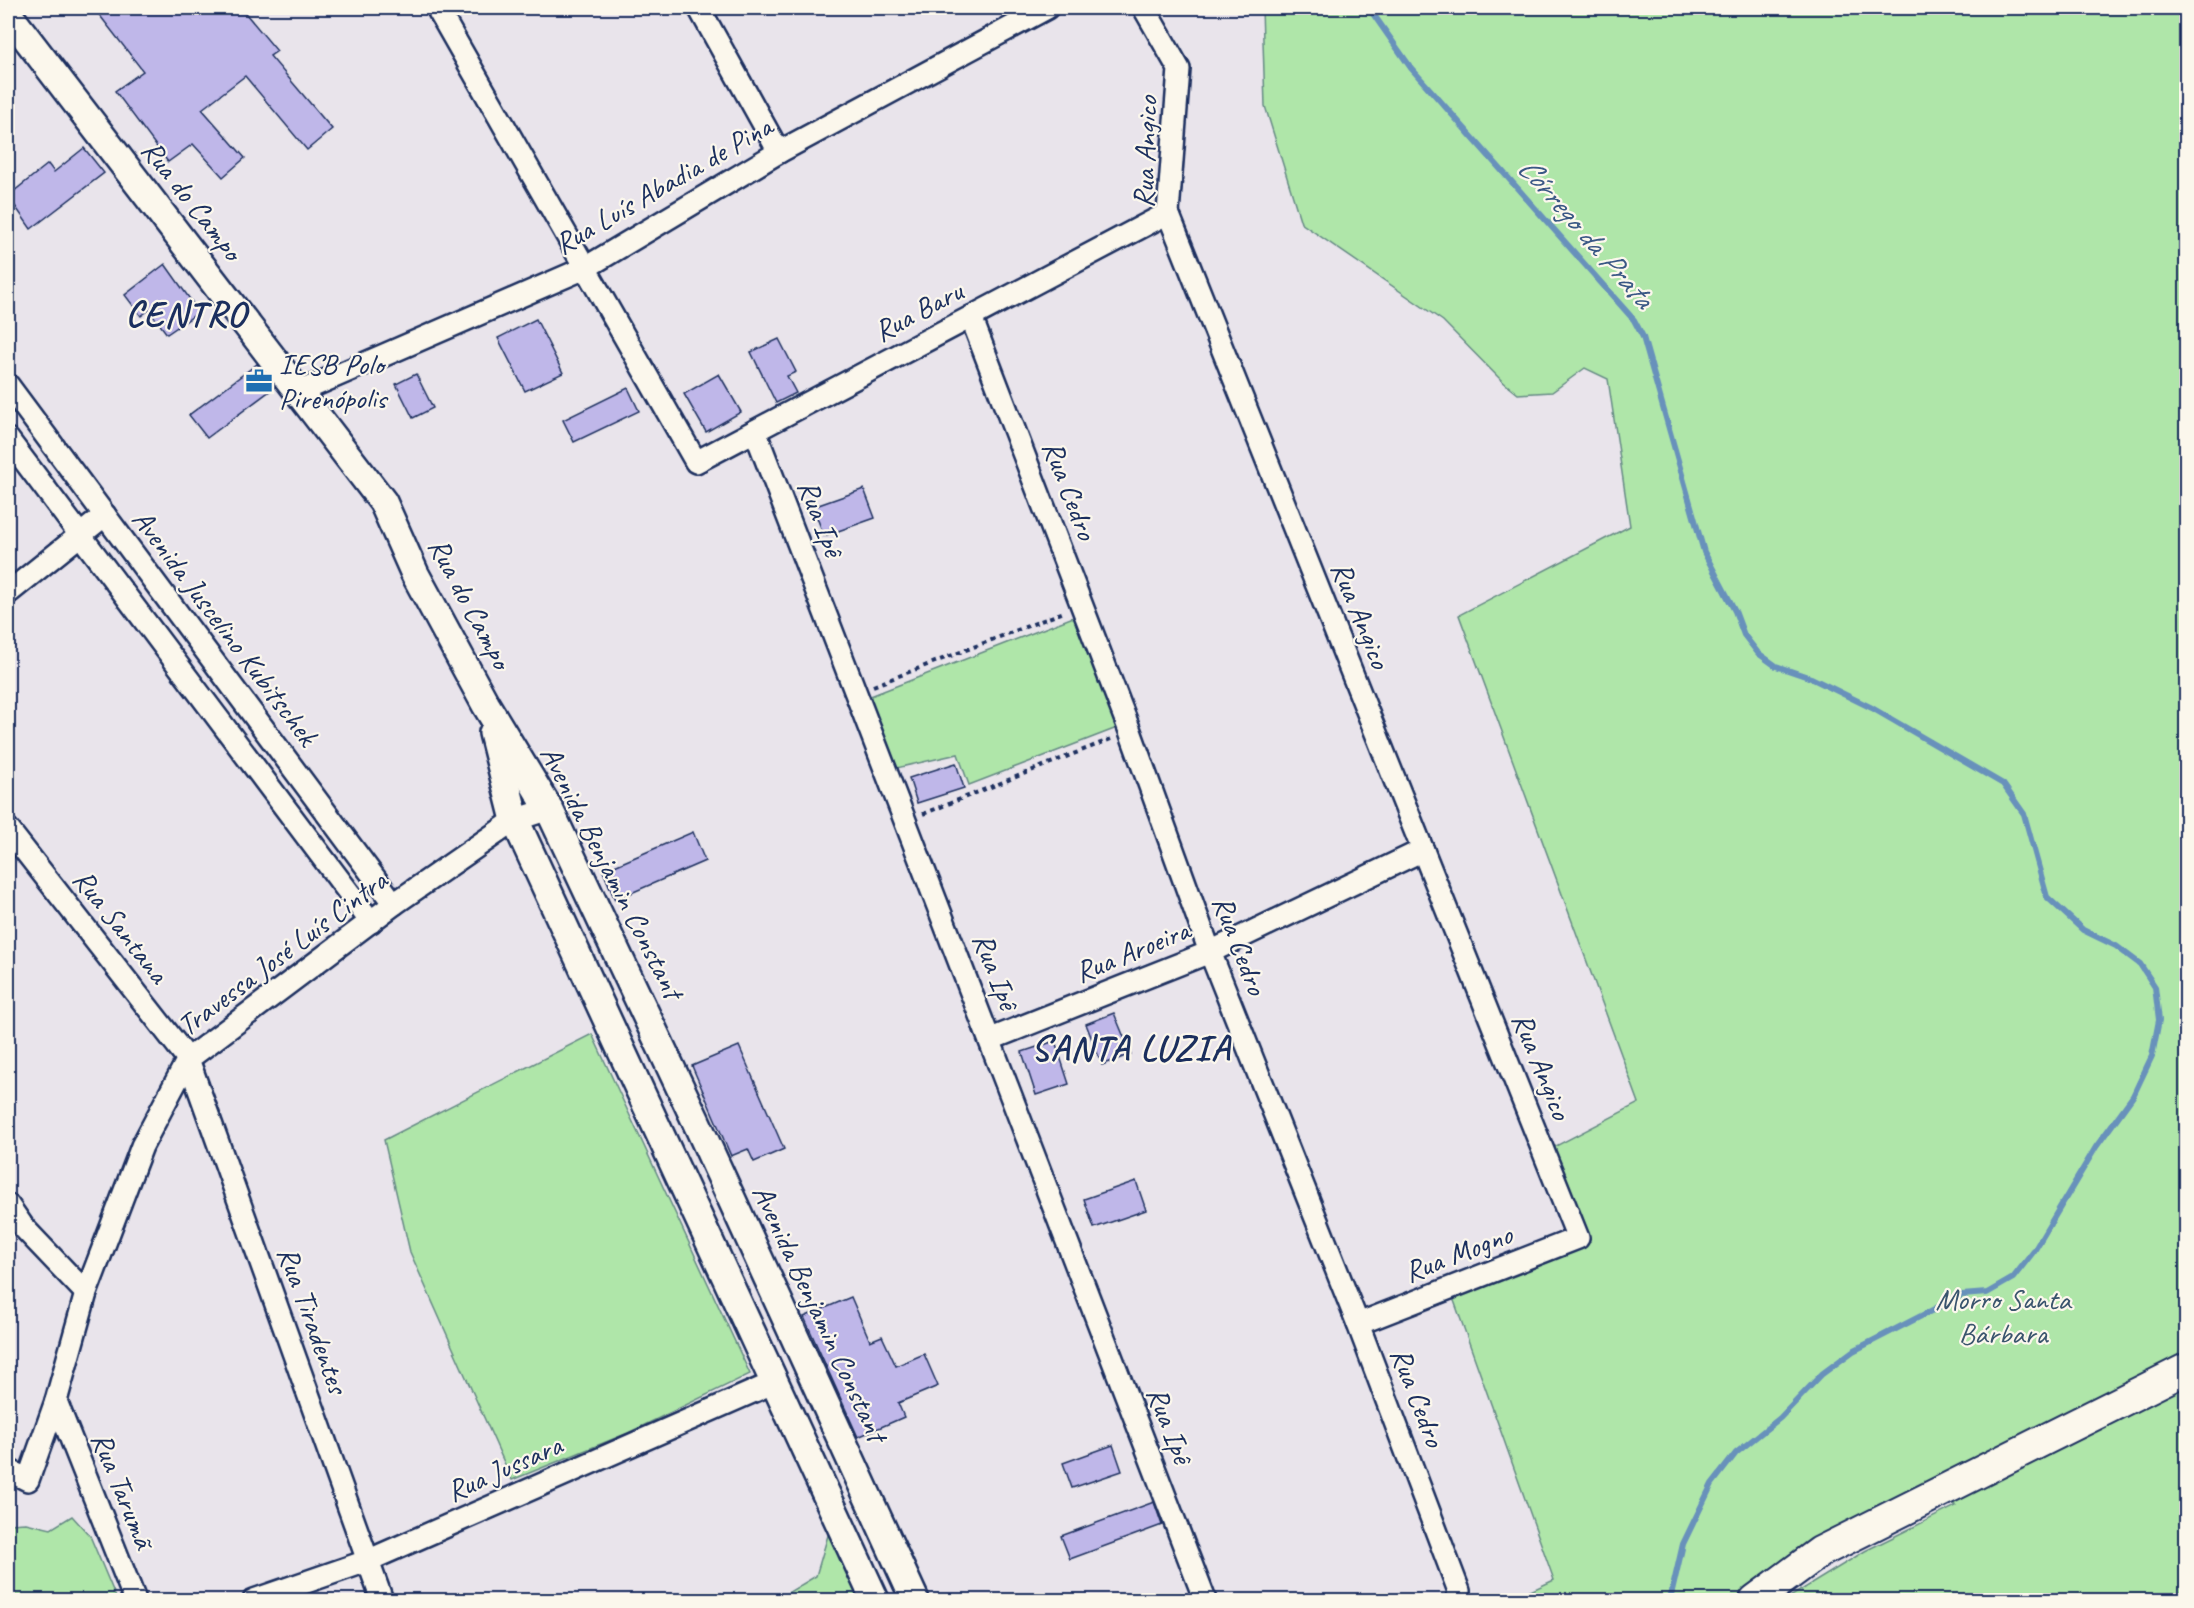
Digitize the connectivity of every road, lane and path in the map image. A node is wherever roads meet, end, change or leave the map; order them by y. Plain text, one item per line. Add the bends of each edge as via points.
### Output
1 (436, 8) edge
2 (699, 8) edge
3 (1047, 8) edge
4 (1144, 8) edge
5 (8, 14) edge
6 (779, 152) junction
7 (1168, 213) junction
8 (585, 268) junction
9 (971, 317) junction
10 (8, 385) edge
11 (299, 392) junction
12 (755, 431) junction
13 (8, 439) edge
14 (105, 515) junction
15 (79, 536) junction
16 (8, 593) edge
17 (1082, 605) junction
18 (207, 653) junction
19 (182, 672) junction
20 (856, 693) junction
21 (486, 705) junction
22 (1130, 731) junction
23 (549, 809) junction
24 (514, 820) junction
25 (906, 820) junction
26 (8, 829) edge
27 (1423, 850) junction
28 (394, 904) junction
29 (371, 922) junction
30 (1210, 952) junction
31 (991, 1039) junction
32 (188, 1059) junction
33 (695, 1119) junction
34 (660, 1135) junction
35 (8, 1205) edge
36 (1578, 1238) joint
37 (86, 1293) junction
38 (1358, 1324) junction
39 (2187, 1368) edge
40 (774, 1382) junction
41 (56, 1401) junction
42 (8, 1470) edge
43 (367, 1561) junction
44 (1458, 1596) edge
45 (135, 1600) edge
46 (254, 1600) edge
47 (382, 1600) edge
48 (874, 1600) edge
49 (915, 1600) edge
50 (1205, 1600) edge
51 (1755, 1600) edge

1 - 8 street
2 - 6 street
3 - 6 street, Rua Luís Abadia de Pina
4 - 7 street, Rua Angico via 1179,69
5 - 11 street, Rua do Campo
6 - 8 street, Rua Luís Abadia de Pina
7 - 9 street, Rua Baru
7 - 27 street, Rua Angico
8 - 11 street, Rua Luís Abadia de Pina
8 - 12 street, Rua Baru via 696,462
9 - 12 street, Rua Baru
9 - 17 street, Rua Cedro
10 - 14 street, Avenida Juscelino Kubitschek
11 - 21 street, Rua do Campo via 382,502 415,574
12 - 20 street, Rua Ipê
13 - 15 street, Avenida Juscelino Kubitschek
14 - 15 street
14 - 18 street, Avenida Juscelino Kubitschek
15 - 16 street
15 - 19 street, Avenida Juscelino Kubitschek
17 - 20 path
17 - 22 street, Rua Cedro
18 - 19 street
18 - 28 street, Avenida Juscelino Kubitschek
19 - 29 street, Avenida Juscelino Kubitschek
20 - 25 street, Rua Ipê
21 - 23 street, Avenida Benjamin Constant
21 - 24 street, Avenida Benjamin Constant
22 - 25 path
22 - 30 street, Rua Cedro
23 - 24 street, Travessa José Luís Cintra
23 - 33 street, Avenida Benjamin Constant
24 - 28 street, Travessa José Luís Cintra
24 - 34 street, Avenida Benjamin Constant
25 - 31 street, Rua Ipê
26 - 32 street, Rua Santana
27 - 30 street, Rua Aroeira
27 - 36 street, Rua Angico
28 - 29 street, Travessa José Luís Cintra
29 - 32 street, Travessa José Luís Cintra
30 - 31 street, Rua Aroeira
30 - 38 street, Rua Cedro
31 - 50 street, Rua Ipê
32 - 37 street, Travessa José Luís Cintra via 142,1146
32 - 43 street, Rua Tiradentes
33 - 34 street
33 - 49 street, Avenida Benjamin Constant
34 - 40 street, Avenida Benjamin Constant
35 - 37 street via 24,1228
36 - 38 street, Rua Mogno
37 - 41 street, Travessa José Luís Cintra
38 - 44 street, Rua Cedro
39 - 51 main road via 1820,1552
40 - 43 street, Rua Jussara
40 - 48 street, Avenida Benjamin Constant
41 - 42 street, Travessa José Luís Cintra via 28,1480
41 - 45 street, Rua Tarumã
43 - 46 street, Rua Jussara
43 - 47 street, Rua Tiradentes

